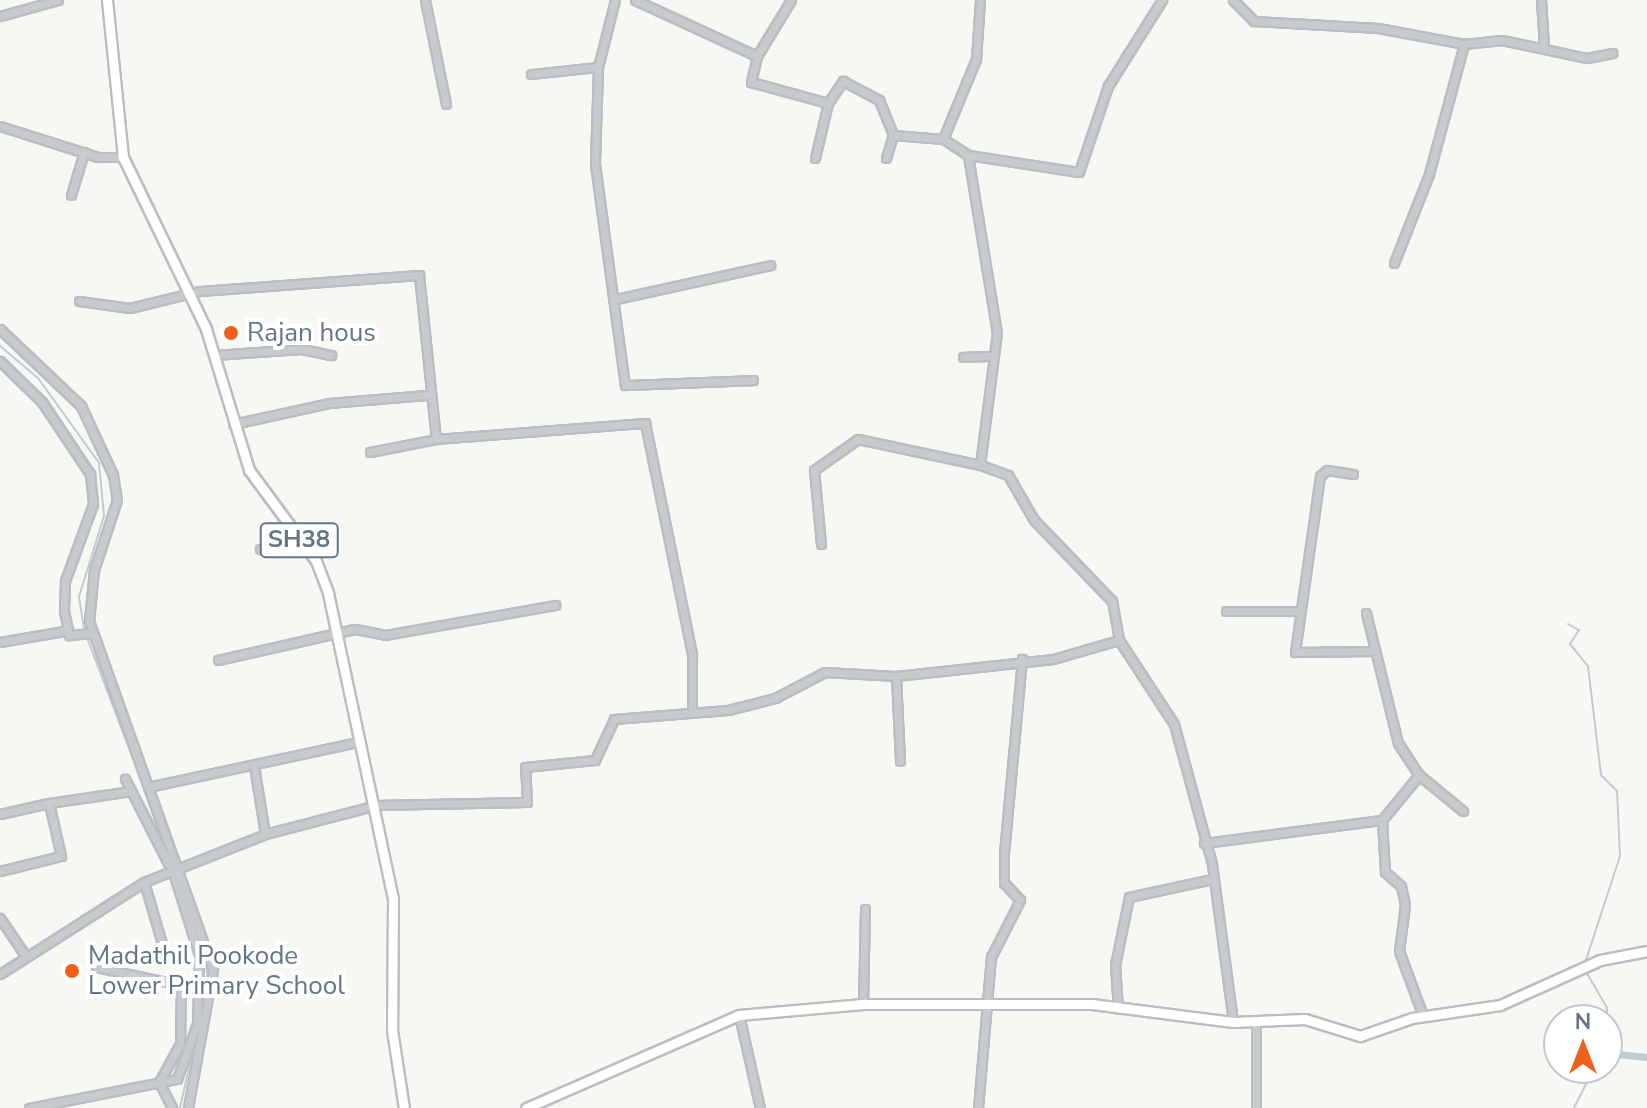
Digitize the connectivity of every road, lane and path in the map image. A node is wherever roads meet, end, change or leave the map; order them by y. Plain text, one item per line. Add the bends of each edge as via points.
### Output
1 (58, 0) edge
2 (107, 0) edge
3 (425, 0) edge
4 (615, 0) edge
5 (635, 0) edge
6 (791, 0) edge
7 (980, 0) edge
8 (1162, 0) edge
9 (1233, 0) edge
10 (1541, 0) edge
11 (0, 16) edge
12 (1464, 44) junction
13 (1544, 46) junction
14 (1613, 53) dead end
15 (757, 56) junction
16 (598, 67) junction
17 (531, 74) dead end
18 (828, 103) junction
19 (446, 104) dead end
20 (0, 126) edge
21 (893, 135) junction
22 (943, 139) junction
23 (84, 152) junction
24 (968, 155) junction
25 (123, 157) junction
26 (815, 158) dead end
27 (886, 158) dead end
28 (71, 195) dead end
29 (1394, 263) dead end
30 (770, 265) dead end
31 (192, 295) junction
32 (616, 299) junction
33 (79, 301) dead end
34 (0, 329) edge
35 (214, 355) junction
36 (331, 355) dead end
37 (993, 356) junction
38 (963, 357) dead end
39 (0, 361) edge
40 (753, 380) dead end
41 (427, 395) junction
42 (233, 424) junction
43 (436, 439) junction
44 (370, 452) dead end
45 (980, 465) junction
46 (1353, 474) dead end
47 (296, 537) junction
48 (821, 544) dead end
49 (260, 549) dead end
50 (555, 605) dead end
51 (1226, 611) dead end
52 (1299, 611) junction
53 (1366, 613) dead end
54 (64, 631) junction
55 (333, 633) junction
56 (91, 634) junction
57 (1119, 640) junction
58 (0, 642) edge
59 (1373, 651) junction
60 (1022, 659) junction
61 (218, 660) dead end
62 (896, 676) junction
63 (692, 711) junction
64 (358, 742) junction
65 (900, 761) dead end
66 (254, 766) junction
67 (1419, 775) junction
68 (125, 779) dead end
69 (148, 787) junction
70 (131, 791) junction
71 (49, 803) junction
72 (376, 805) junction
73 (1463, 811) dead end
74 (0, 814) edge
75 (1382, 820) junction
76 (265, 834) junction
77 (1204, 843) junction
78 (179, 864) junction
79 (170, 870) junction
80 (0, 871) edge
81 (1212, 879) junction
82 (144, 882) junction
83 (865, 909) dead end
84 (0, 918) edge
85 (1647, 951) edge
86 (165, 954) dead end
87 (25, 955) junction
88 (96, 967) dead end
89 (0, 974) edge
90 (987, 1000) junction
91 (863, 1004) junction
92 (1118, 1009) junction
93 (739, 1015) junction
94 (1423, 1016) junction
95 (1256, 1020) junction
96 (1233, 1022) junction
97 (159, 1082) junction
98 (29, 1108) edge
99 (172, 1108) edge
100 (188, 1108) edge
101 (404, 1108) edge
102 (526, 1108) edge
103 (760, 1108) edge
104 (978, 1108) edge
105 (1256, 1108) edge

1 - 11 street
2 - 25 main road, SH38
3 - 19 street
4 - 16 street
5 - 15 street
6 - 15 street
7 - 22 street via 976,59
8 - 24 street via 1108,86 1079,172
9 - 12 street via 1254,21 1378,28
10 - 13 street
12 - 13 street
12 - 29 street via 1429,174
13 - 14 street via 1587,58
15 - 18 street via 751,82
16 - 17 street
16 - 32 street via 595,164
18 - 21 street via 843,81 864,89 879,100
18 - 26 street
20 - 23 street
21 - 22 street
21 - 27 street
22 - 24 street
23 - 25 street
23 - 28 street
24 - 37 street via 997,333
25 - 31 main road, SH38
30 - 32 street
31 - 33 street via 130,308
31 - 35 main road, SH38
31 - 41 street via 419,275
32 - 40 street via 625,385
34 - 56 street via 81,406 113,475 117,500 87,603
35 - 36 street via 302,349
35 - 42 main road, SH38
37 - 38 street
37 - 45 street via 998,369
39 - 54 street via 42,402 90,474 93,504 65,581
41 - 42 street via 329,403
41 - 43 street
42 - 47 main road, SH38 via 260,493
43 - 44 street
43 - 63 street via 645,423 689,641
45 - 48 street via 858,439 814,470
45 - 57 street via 1008,475 1034,520 1112,601
46 - 52 street via 1327,470 1320,476
47 - 49 street
47 - 55 main road, SH38 via 316,561
50 - 55 street via 385,635
51 - 52 street
52 - 59 street via 1296,656
53 - 59 street
54 - 56 street
54 - 58 street
55 - 61 street
55 - 64 main road, SH38
56 - 69 street
57 - 60 street via 1053,659
57 - 77 street via 1174,724
59 - 67 street via 1398,743
60 - 62 street
60 - 90 street via 1004,853 1004,883 1020,900 991,957
62 - 63 street via 825,672 775,698
62 - 65 street
63 - 72 street via 614,719 595,760 525,767 527,802
64 - 66 street
64 - 72 main road, SH38
66 - 69 street
66 - 76 street
67 - 73 street
67 - 75 street
68 - 70 street
69 - 78 street
70 - 71 street
70 - 79 street
71 - 74 street
71 - 80 street via 61,856
72 - 76 street
72 - 101 main road, SH38 via 393,898 392,1030
75 - 77 street
75 - 94 street via 1385,872 1401,886 1405,905 1399,951
76 - 78 street
77 - 81 street
78 - 79 street
78 - 100 street via 213,970
79 - 82 street
79 - 97 street via 199,955 201,998 177,1079
81 - 92 street via 1129,897 1115,965
81 - 96 street
82 - 86 street
82 - 87 street
83 - 91 street
84 - 87 street
85 - 94 main road via 1585,966 1500,1005
87 - 89 street
88 - 97 street via 181,985 180,1044
90 - 91 main road
90 - 92 main road
90 - 104 street
91 - 93 main road
92 - 96 main road
93 - 102 main road
93 - 103 street
94 - 95 main road via 1360,1036 1305,1019
95 - 96 main road
95 - 105 street
97 - 98 street
97 - 99 street

